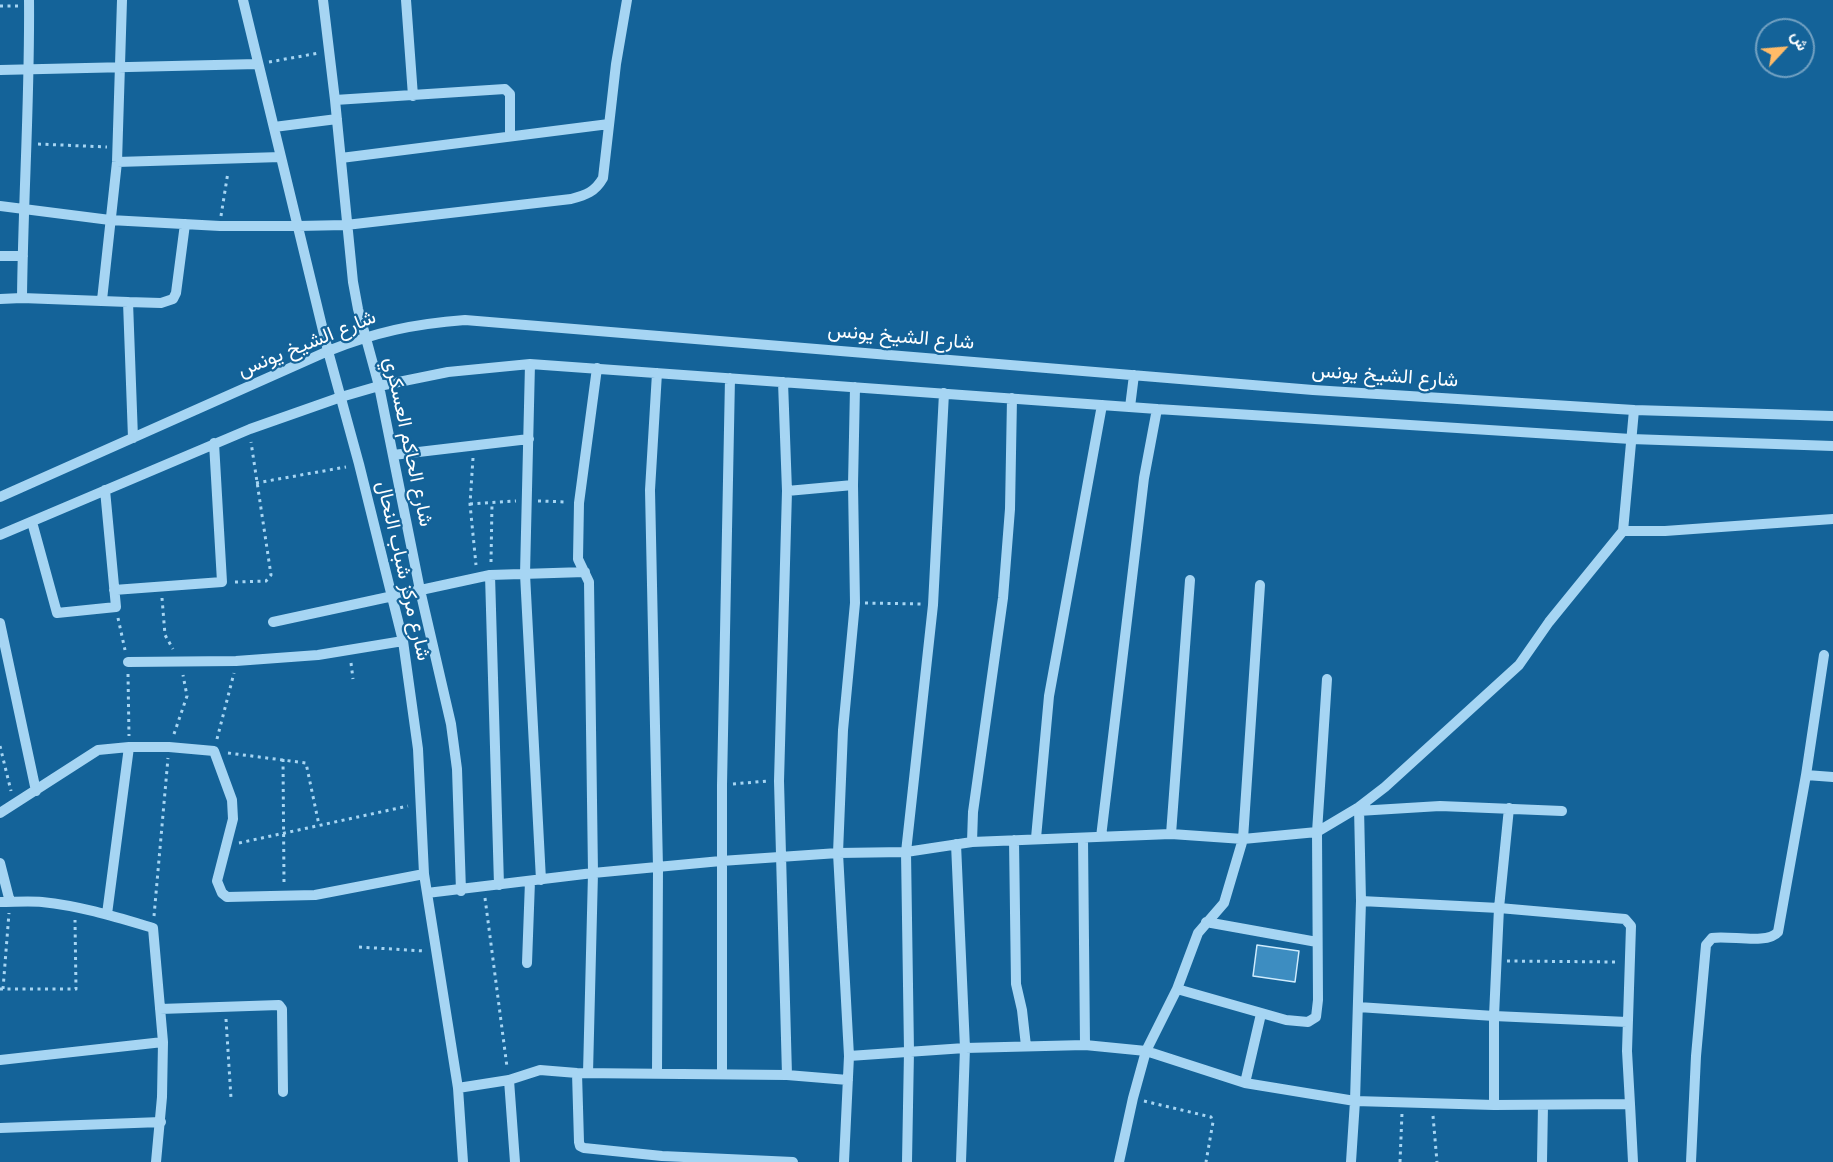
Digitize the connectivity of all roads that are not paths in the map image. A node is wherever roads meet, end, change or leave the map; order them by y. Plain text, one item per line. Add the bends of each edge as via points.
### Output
1 (29, 0) edge
2 (122, 0) edge
3 (243, 0) edge
4 (323, 0) edge
5 (406, 0) edge
6 (627, 0) edge
7 (258, 64) junction
8 (121, 67) junction
9 (30, 69) junction
10 (0, 70) edge
11 (413, 96) junction
12 (335, 100) junction
13 (337, 119) junction
14 (609, 124) junction
15 (274, 126) junction
16 (510, 136) junction
17 (281, 157) junction
18 (341, 158) junction
19 (117, 162) junction
20 (0, 206) edge
21 (23, 209) junction
22 (110, 220) junction
23 (185, 224) junction
24 (346, 225) junction
25 (298, 226) junction
26 (0, 256) edge
27 (23, 256) junction
28 (22, 298) junction
29 (0, 299) edge
30 (102, 300) junction
31 (128, 302) junction
32 (365, 336) junction
33 (328, 351) junction
34 (530, 364) junction
35 (597, 368) junction
36 (657, 372) junction
37 (1134, 375) junction
38 (730, 378) junction
39 (783, 382) junction
40 (379, 386) junction
41 (855, 387) junction
42 (944, 393) junction
43 (341, 397) junction
44 (1012, 398) junction
45 (1102, 405) junction
46 (1130, 407) junction
47 (1157, 409) junction
48 (1634, 410) junction
49 (1833, 416) edge
50 (133, 438) junction
51 (530, 439) junction
52 (1631, 439) junction
53 (214, 443) junction
54 (1833, 446) edge
55 (393, 454) junction
56 (853, 484) junction
57 (105, 490) junction
58 (787, 491) junction
59 (0, 497) edge
60 (1833, 519) edge
61 (32, 522) junction
62 (1623, 531) junction
63 (0, 535) edge
64 (585, 572) junction
65 (525, 574) junction
66 (490, 575) junction
67 (1190, 580) dead end
68 (1260, 585) dead end
69 (114, 590) junction
70 (420, 590) junction
71 (392, 596) junction
72 (273, 622) dead end
73 (0, 623) edge
74 (403, 641) junction
75 (1824, 655) dead end
76 (128, 662) road end
77 (1327, 679) dead end
78 (129, 747) junction
79 (1806, 775) junction
80 (1833, 777) edge
81 (36, 791) junction
82 (1509, 808) junction
83 (1359, 809) junction
84 (1562, 812) dead end
85 (0, 813) edge
86 (1317, 831) junction
87 (1171, 834) junction
88 (1101, 837) junction
89 (1036, 838) junction
90 (1083, 838) junction
91 (1243, 839) junction
92 (1014, 840) junction
93 (972, 842) junction
94 (956, 844) junction
95 (906, 852) junction
96 (838, 853) junction
97 (782, 856) junction
98 (721, 861) junction
99 (0, 862) edge
100 (658, 868) junction
101 (593, 873) junction
102 (424, 874) junction
103 (535, 880) junction
104 (499, 885) junction
105 (461, 891) junction
106 (428, 894) junction
107 (1361, 901) junction
108 (5, 902) edge
109 (1499, 908) junction
110 (107, 914) junction
111 (1206, 922) junction
112 (1317, 942) junction
113 (527, 963) dead end
114 (1177, 989) junction
115 (1358, 1007) junction
116 (160, 1009) junction
117 (1261, 1014) junction
118 (1494, 1016) junction
119 (1627, 1022) junction
120 (163, 1042) junction
121 (1026, 1046) junction
122 (1085, 1046) junction
123 (965, 1048) junction
124 (1146, 1051) junction
125 (909, 1052) junction
126 (849, 1056) junction
127 (0, 1060) edge
128 (583, 1073) junction
129 (657, 1074) junction
130 (722, 1074) junction
131 (787, 1075) junction
132 (509, 1080) junction
133 (848, 1080) junction
134 (1245, 1083) junction
135 (458, 1088) junction
136 (283, 1092) dead end
137 (1355, 1101) junction
138 (1630, 1104) junction
139 (1494, 1105) junction
140 (1543, 1105) junction
141 (160, 1122) junction
142 (0, 1128) edge
143 (156, 1162) edge
144 (463, 1162) edge
145 (514, 1162) edge
146 (793, 1162) edge
147 (844, 1162) edge
148 (907, 1162) edge
149 (962, 1162) edge
150 (1119, 1162) edge
151 (1352, 1162) edge
152 (1542, 1162) edge
153 (1633, 1162) edge
154 (1691, 1162) edge

1 - 9 street
2 - 8 street
3 - 7 street, شارع مركز شباب النحال
4 - 12 street, شارع الحاكم العسكري
5 - 11 street
6 - 14 street
7 - 8 street
7 - 15 street, شارع مركز شباب النحال
8 - 9 street
8 - 19 street
9 - 10 street
9 - 21 street
11 - 12 street
11 - 16 street via 505,89 510,94
12 - 13 street, شارع الحاكم العسكري
13 - 15 street
13 - 18 street, شارع الحاكم العسكري
14 - 16 street
14 - 24 street via 603,178 589,194 571,200
15 - 17 street, شارع مركز شباب النحال
16 - 18 street
17 - 19 street
17 - 25 street, شارع مركز شباب النحال
18 - 24 street, شارع الحاكم العسكري
19 - 22 street
20 - 21 street
21 - 22 street
21 - 27 street
22 - 23 street
22 - 30 street
23 - 25 street
23 - 31 street via 173,299 161,303
24 - 25 street
24 - 32 street, شارع الحاكم العسكري
25 - 33 street, شارع مركز شباب النحال
26 - 27 street
27 - 28 street
28 - 29 street
28 - 30 street
30 - 31 street
31 - 50 street
32 - 33 street, شارع الشيخ يونس
32 - 37 street, شارع الشيخ يونس via 465,320
32 - 40 street, شارع الحاكم العسكري
33 - 43 street, شارع مركز شباب النحال
33 - 50 street, شارع الشيخ يونس
34 - 35 street
34 - 40 street via 448,372
34 - 51 street
35 - 36 street
35 - 64 street via 579,503 578,559
36 - 38 street
36 - 100 street via 650,490
37 - 46 street
37 - 48 street, شارع الشيخ يونس
38 - 39 street
38 - 98 street
39 - 41 street
39 - 58 street
40 - 43 street
40 - 55 street, شارع الحاكم العسكري
41 - 42 street
41 - 56 street
42 - 44 street
42 - 95 street via 933,605
43 - 53 street
43 - 71 street, شارع مركز شباب النحال
44 - 45 street
44 - 93 street via 1003,598
45 - 46 street
45 - 89 street via 1049,696
46 - 47 street
47 - 52 street
47 - 88 street via 1144,478
48 - 49 street, شارع الشيخ يونس
48 - 52 street
50 - 59 street, شارع الشيخ يونس
51 - 55 street
51 - 65 street
52 - 54 street
52 - 62 street
53 - 57 street
53 - 69 street via 222,582
55 - 70 street, شارع الحاكم العسكري
56 - 58 street
56 - 96 street via 855,603 843,730
57 - 61 street
57 - 69 street
58 - 97 street via 779,781
60 - 62 street
61 - 63 street
61 - 69 street via 57,613 116,608
62 - 83 street via 1549,621 1519,665
64 - 65 street
64 - 101 street via 589,582
65 - 66 street
65 - 103 street
66 - 70 street
66 - 104 street
67 - 87 street
68 - 91 street
70 - 71 street
70 - 105 street, شارع الحاكم العسكري via 451,724 459,804
71 - 72 street
71 - 74 street, شارع مركز شباب النحال
73 - 81 street
74 - 76 street via 349,651 236,661
74 - 102 street, شارع مركز شباب النحال via 418,749
75 - 79 street
77 - 86 street
78 - 81 street via 98,750
78 - 102 street via 214,752 232,800 232,819 217,881 227,897 315,895
78 - 110 street
79 - 80 street
79 - 154 street via 1778,932 1766,939 1722,936 1712,938 1706,945
81 - 85 street
82 - 83 street
82 - 84 street
82 - 109 street
83 - 86 street
83 - 107 street
86 - 91 street
86 - 112 street
87 - 88 street
87 - 91 street
88 - 90 street
89 - 90 street
89 - 92 street
90 - 122 street
91 - 111 street via 1224,903
92 - 93 street
92 - 121 street via 1016,984
93 - 94 street
94 - 95 street
94 - 123 street
95 - 96 street
95 - 125 street
96 - 97 street
96 - 126 street
97 - 98 street
97 - 131 street
98 - 100 street
98 - 130 street
99 - 108 street
100 - 101 street
100 - 129 street
101 - 103 street
101 - 128 street
102 - 106 street, شارع مركز شباب النحال
103 - 104 street
103 - 113 street
104 - 105 street
105 - 106 street
106 - 135 street, شارع مركز شباب النحال
107 - 109 street
107 - 115 street
108 - 110 street via 40,902
109 - 118 street
109 - 119 street via 1626,920 1631,926
110 - 116 street via 153,928
111 - 112 street
111 - 114 street
112 - 117 street via 1316,1017 1308,1022
114 - 117 street
114 - 124 street
115 - 118 street
115 - 137 street
116 - 120 street
116 - 136 street via 281,1006
117 - 134 street
118 - 119 street
118 - 139 street
119 - 138 street
120 - 127 street
120 - 141 street
121 - 122 street
121 - 123 street
122 - 124 street
123 - 125 street
123 - 149 street
124 - 134 street
124 - 150 street
125 - 126 street
125 - 148 street
126 - 133 street
128 - 129 street
128 - 132 street via 540,1070
128 - 146 street via 579,1142 584,1148
129 - 130 street
130 - 131 street
131 - 133 street
132 - 135 street
132 - 145 street
133 - 147 street
134 - 137 street
135 - 144 street, شارع مركز شباب النحال
137 - 139 street
137 - 151 street
138 - 140 street
138 - 153 street
139 - 140 street
140 - 152 street
141 - 142 street
141 - 143 street

